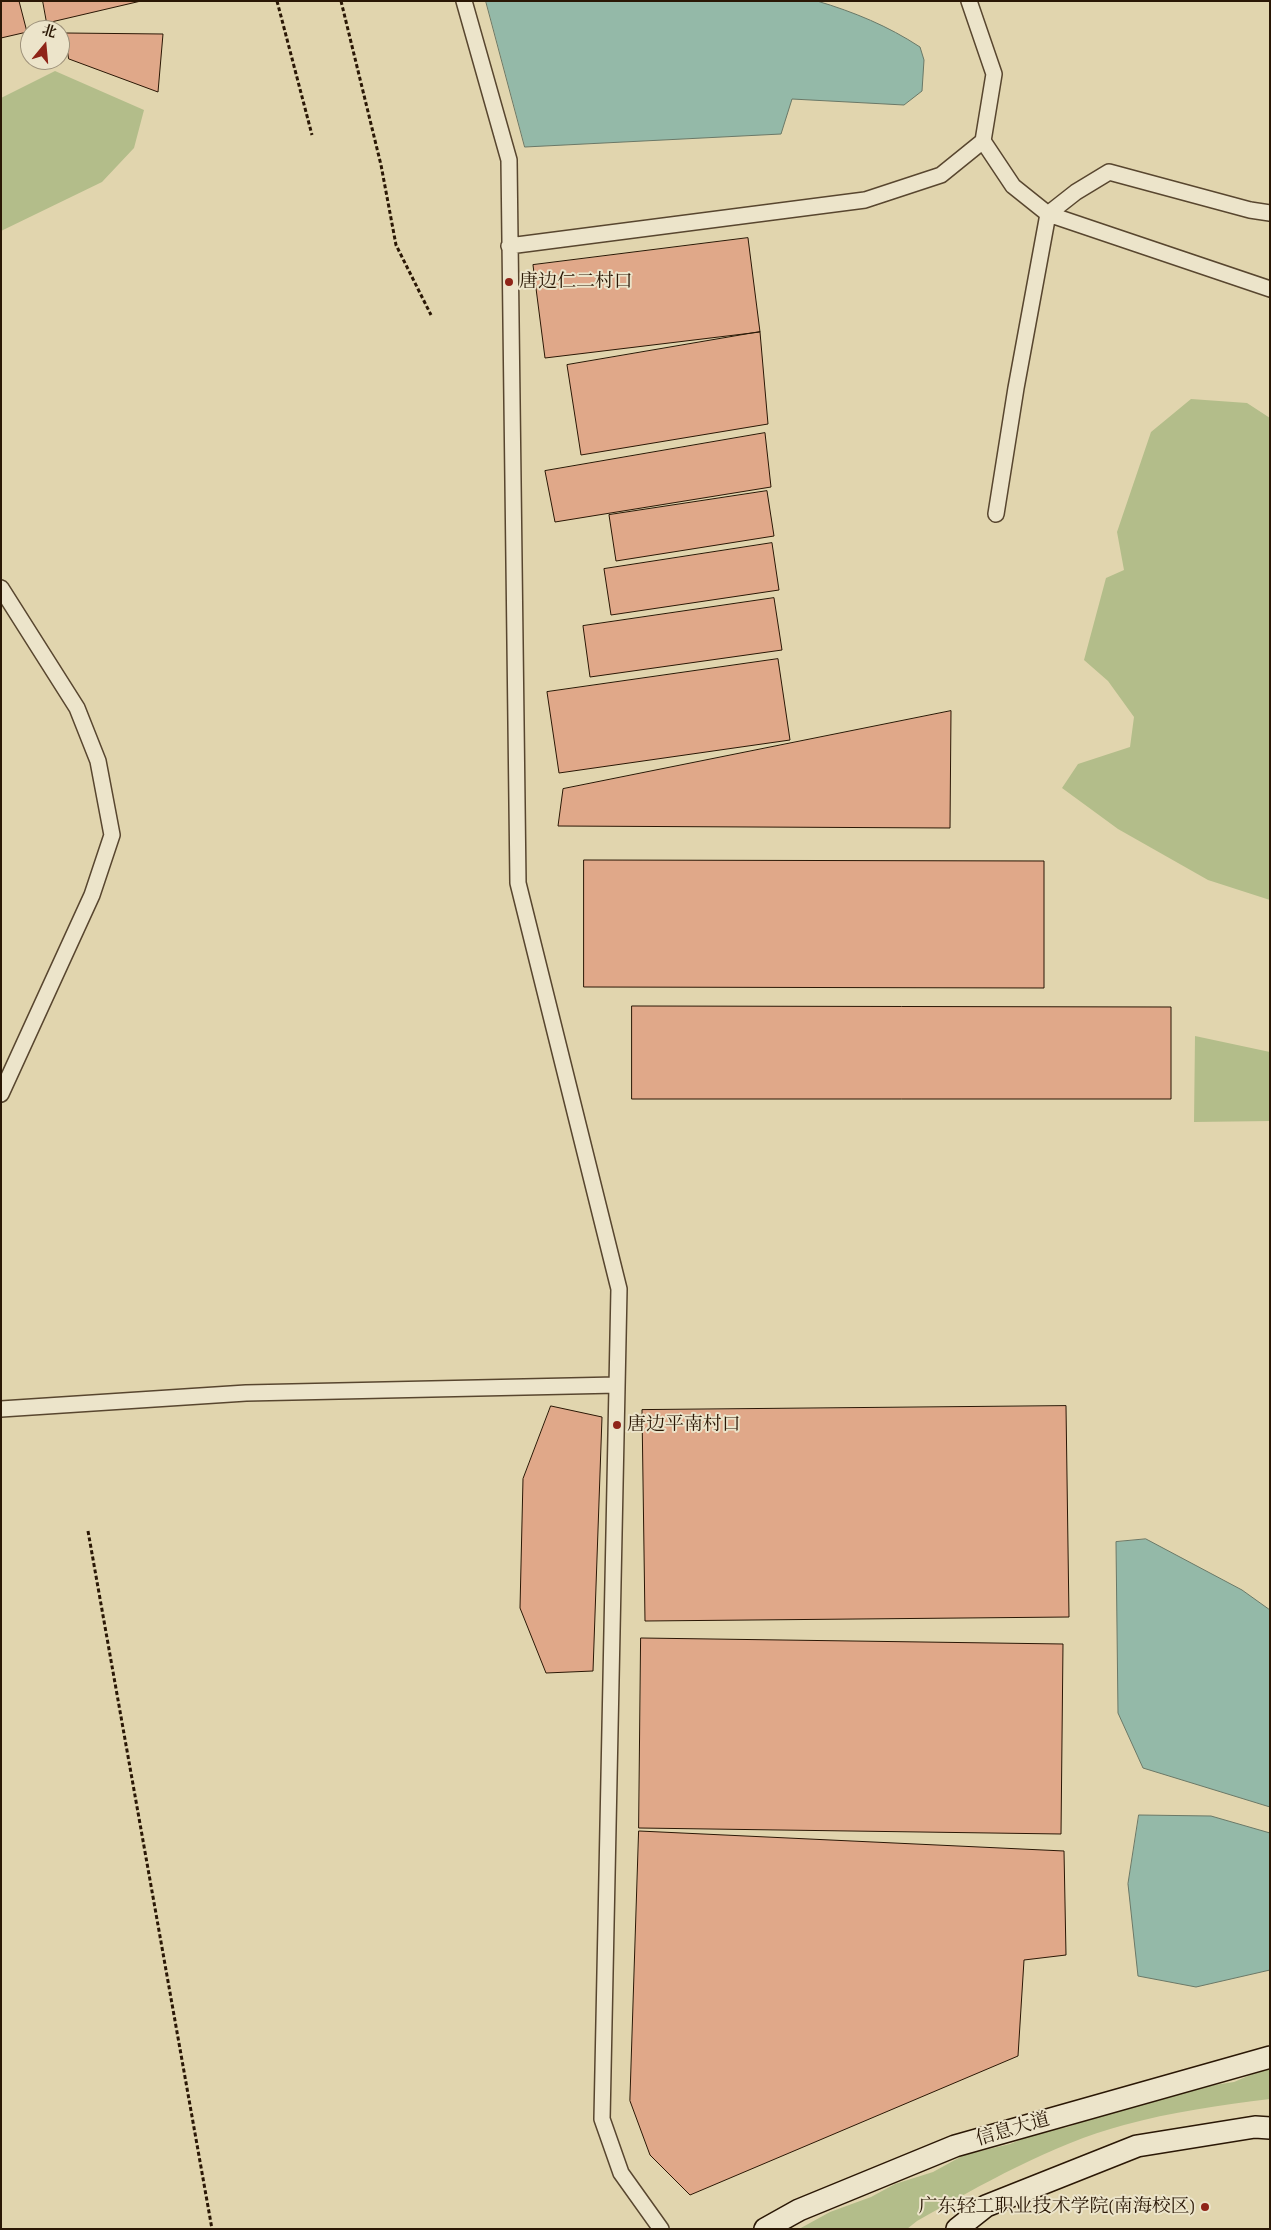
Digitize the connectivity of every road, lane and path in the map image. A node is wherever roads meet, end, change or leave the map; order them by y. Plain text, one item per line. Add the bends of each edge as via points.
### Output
1 (277, 1) edge
2 (341, 1) edge
3 (464, 1) edge
4 (969, 1) edge
5 (312, 135) dead end
6 (983, 141) junction
7 (1270, 213) edge
8 (1048, 214) junction
9 (509, 246) junction
10 (1270, 289) edge
11 (431, 315) dead end
12 (996, 514) dead end
13 (1, 588) edge
14 (1, 1094) edge
15 (617, 1385) junction
16 (1, 1410) edge
17 (88, 1531) dead end
18 (1270, 2057) edge
19 (1270, 2128) edge
20 (212, 2229) edge
21 (660, 2229) edge
22 (765, 2229) edge
23 (957, 2229) edge

1 - 5 path
2 - 11 path via 381,165 396,244
3 - 9 street via 509,160
4 - 6 street via 994,74
6 - 8 street via 1013,186
6 - 9 street via 941,175 865,200
7 - 8 street via 1109,172
8 - 10 street
8 - 12 street
9 - 15 street via 518,883 619,1289
13 - 14 street via 77,708 98,760 112,835 92,895
15 - 16 street via 246,1393
15 - 21 street via 602,2119 622,2173
17 - 20 path
18 - 22 main road, 信息大道 via 955,2146 799,2210
19 - 23 main road via 1255,2127 1137,2146 986,2206

